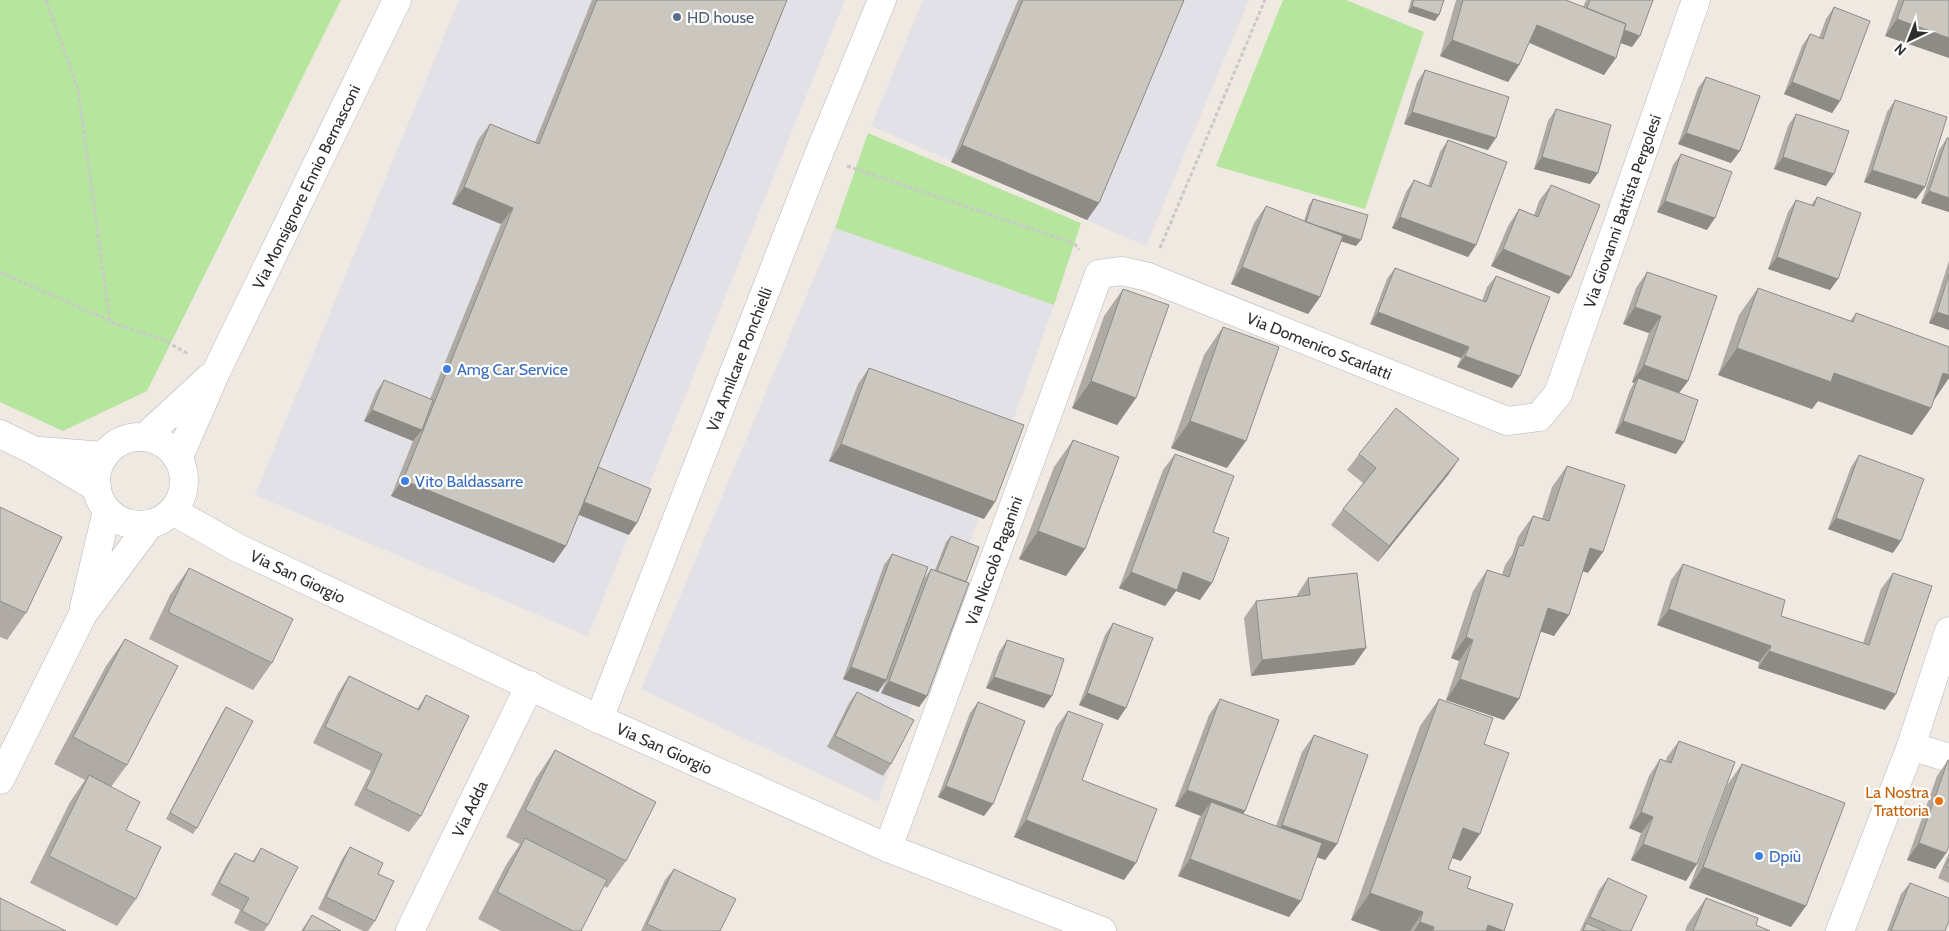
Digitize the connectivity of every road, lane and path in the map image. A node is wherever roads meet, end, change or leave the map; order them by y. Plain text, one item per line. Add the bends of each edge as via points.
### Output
1 (46, 0) edge
2 (397, 0) edge
3 (882, 0) edge
4 (1265, 0) edge
5 (1696, 0) edge
6 (818, 156) junction
7 (0, 272) edge
8 (1099, 274) junction
9 (1148, 277) junction
10 (110, 322) junction
11 (216, 372) junction
12 (1540, 417) joint
13 (0, 434) edge
14 (145, 437) junction
15 (33, 450) junction
16 (104, 456) junction
17 (178, 459) junction
18 (184, 486) junction
19 (102, 499) junction
20 (161, 518) junction
21 (236, 547) junction
22 (83, 614) junction
23 (1949, 630) edge
24 (530, 685) junction
25 (599, 719) junction
26 (1911, 746) junction
27 (1949, 758) edge
28 (0, 780) edge
29 (888, 848) junction
30 (410, 931) edge
31 (1102, 931) edge
32 (1840, 931) edge

1 - 10 path via 78,88
2 - 11 street, Via Monsignore Ennio Bernasconi
3 - 6 street, Via Amilcare Ponchielli
4 - 9 path
5 - 12 street, Via Giovanni Battista Pergolesi via 1558,394
6 - 8 path via 1074,243
6 - 25 street, Via Amilcare Ponchielli
7 - 10 path
8 - 9 street, Via Domenico Scarlatti via 1122,271
8 - 29 street, Via Niccolò Paganini
9 - 12 street, Via Domenico Scarlatti via 1507,421
10 - 11 path via 162,339
11 - 14 street, Via Monsignore Ennio Bernasconi
11 - 17 street, Via Monsignore Ennio Bernasconi
13 - 15 street, Via San Giorgio
14 - 16 street via 129,438 114,445
14 - 17 street via 164,444
15 - 16 street, Via San Giorgio
15 - 19 street, Via San Giorgio
16 - 19 street
17 - 18 street, Via San Giorgio via 184,472
18 - 20 street via 180,499
18 - 21 street, Via San Giorgio
19 - 20 street, Via San Giorgio via 120,520 134,525
19 - 22 street
20 - 21 street, Via San Giorgio
20 - 22 street
21 - 24 street, Via San Giorgio
22 - 28 street
23 - 26 street
24 - 25 street, Via San Giorgio
24 - 30 street, Via Adda
25 - 29 street, Via San Giorgio
26 - 27 street
26 - 32 street
29 - 31 street, Via San Giorgio

